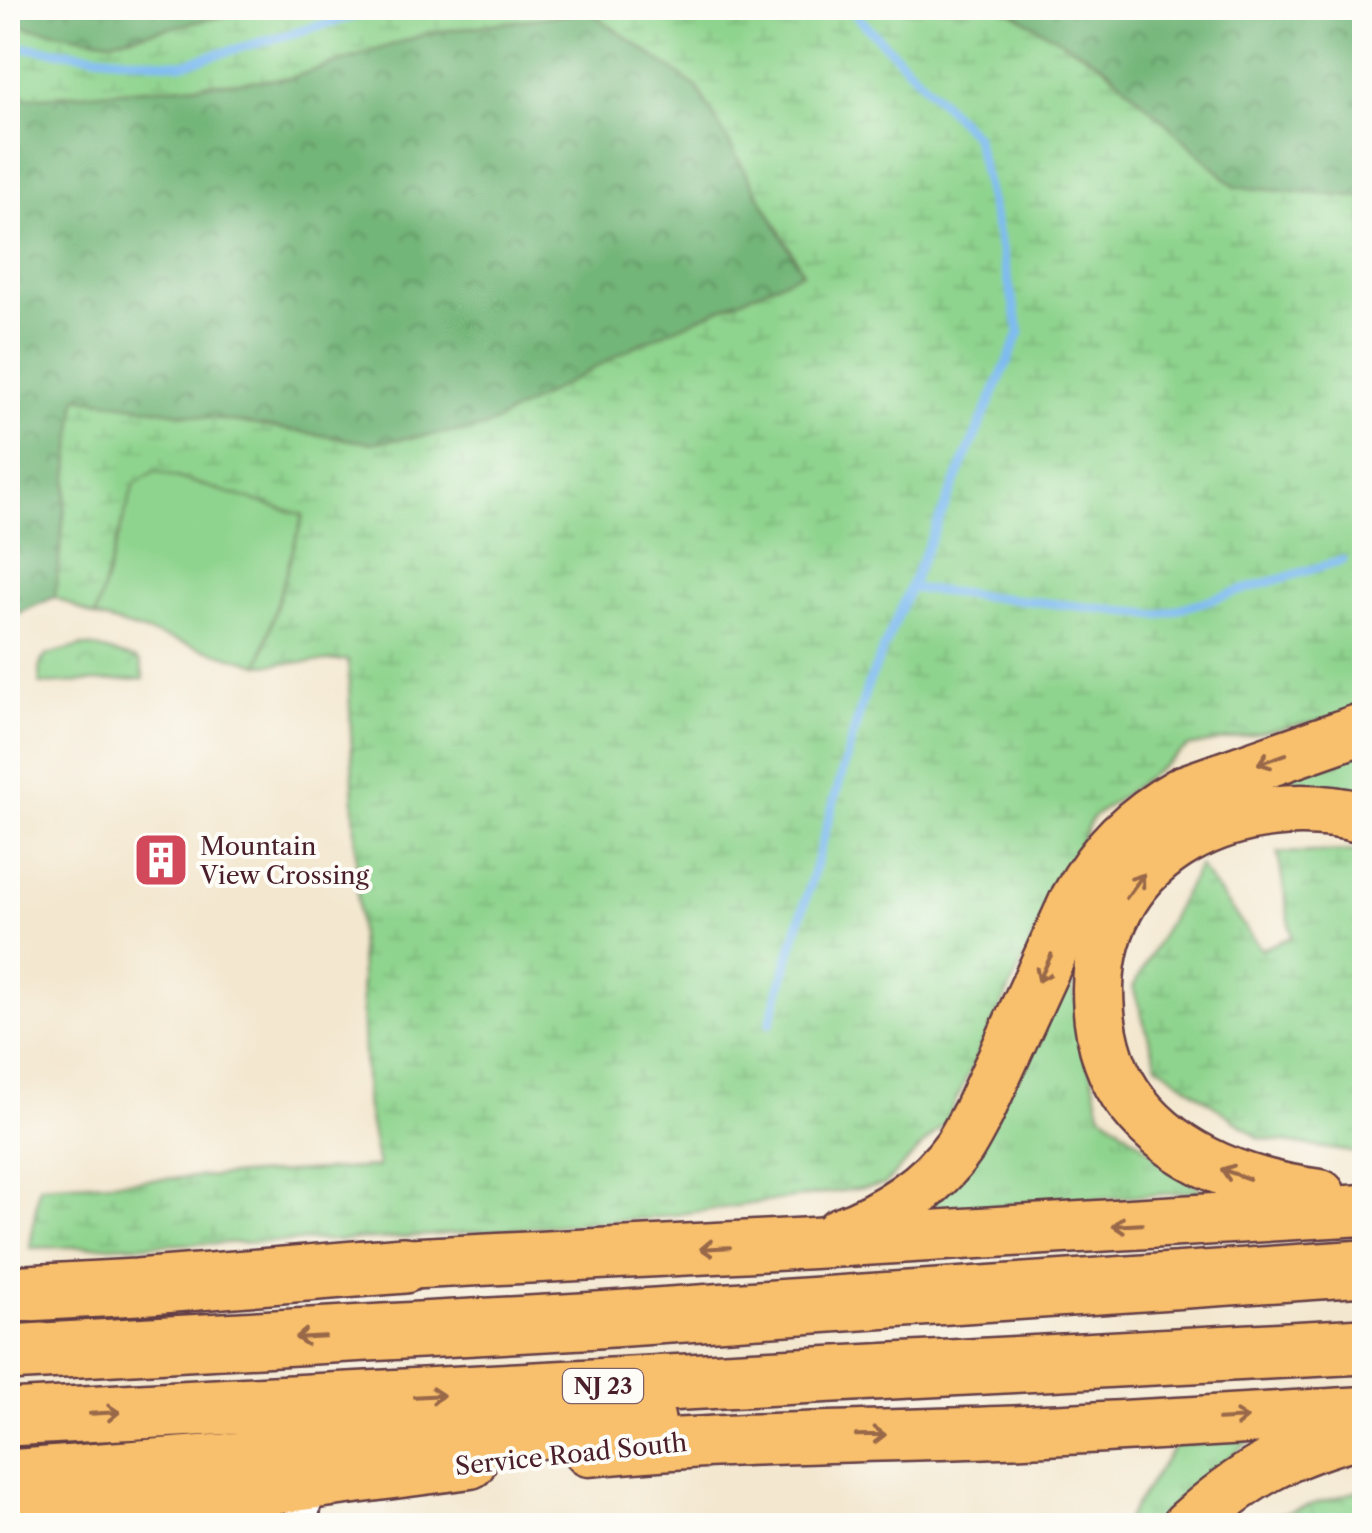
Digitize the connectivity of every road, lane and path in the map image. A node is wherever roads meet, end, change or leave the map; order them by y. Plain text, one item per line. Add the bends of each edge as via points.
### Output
1 (1364, 728) edge
2 (1364, 818) edge
3 (1364, 1200) edge
4 (1364, 1210) edge
5 (813, 1243) junction
6 (404, 1265) junction
7 (1364, 1268) edge
8 (8, 1274) edge
9 (8, 1294) edge
10 (1364, 1298) edge
11 (582, 1321) junction
12 (1364, 1346) edge
13 (8, 1353) edge
14 (1198, 1354) junction
15 (1364, 1412) edge
16 (8, 1418) edge
17 (1364, 1430) edge
18 (8, 1478) edge
19 (304, 1505) edge
20 (8, 1514) edge
21 (1187, 1526) edge

1 -> 5 main road via 1184,791 1131,827 1076,900 960,1146 906,1198
3 -> 2 main road via 1236,1176 1177,1146 1122,1088 1098,1010 1098,977 1114,920 1140,877 1168,850 1204,828 1258,813
4 -> 5 main road
5 -> 6 main road
6 - 8 main road
6 - 9 highway
7 - 11 highway
10 - 11 highway via 1000,1316
11 -> 13 highway
12 - 14 highway, NJ 23
16 -> 14 highway, NJ 23
14 - 18 highway via 868,1399
19 -> 15 main road, Service Road South via 460,1464 670,1443
17 - 21 main road via 1255,1472
19 - 20 main road, Service Road South

